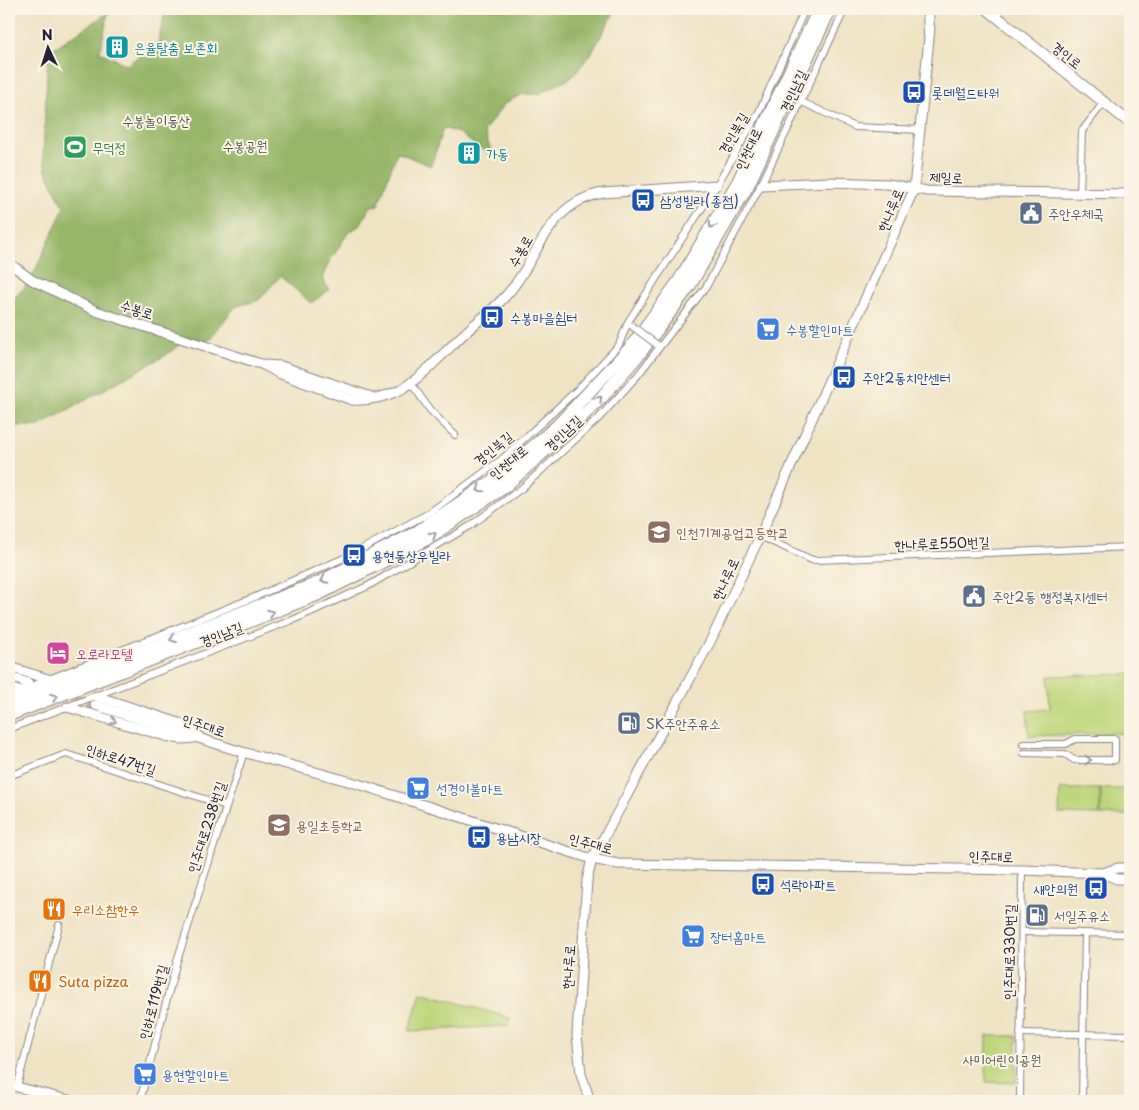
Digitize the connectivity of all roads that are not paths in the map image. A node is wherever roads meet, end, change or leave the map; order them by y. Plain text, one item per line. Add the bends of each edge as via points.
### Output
1 (805, 9) edge
2 (818, 9) edge
3 (830, 9) edge
4 (846, 9) edge
5 (928, 9) edge
6 (932, 9) edge
7 (987, 9) edge
8 (929, 34) junction
9 (802, 102) junction
10 (1104, 102) junction
11 (1130, 123) edge
12 (920, 130) junction
13 (717, 185) junction
14 (761, 185) junction
15 (914, 189) junction
16 (1080, 194) junction
17 (1130, 194) edge
18 (9, 263) edge
19 (630, 324) junction
20 (658, 345) junction
21 (412, 383) junction
22 (455, 435) dead end
23 (760, 536) junction
24 (1130, 548) edge
25 (9, 667) edge
26 (9, 677) edge
27 (48, 679) junction
28 (28, 683) dead end
29 (9, 688) edge
30 (19, 691) junction
31 (9, 695) edge
32 (96, 700) junction
33 (9, 703) edge
34 (67, 707) junction
35 (9, 714) edge
36 (9, 729) edge
37 (202, 738) junction
38 (1023, 744) dead end
39 (244, 752) junction
40 (1024, 754) dead end
41 (9, 776) edge
42 (226, 806) junction
43 (592, 859) junction
44 (1130, 868) edge
45 (1022, 870) junction
46 (1102, 873) junction
47 (1130, 879) edge
48 (193, 909) joint
49 (59, 925) dead end
50 (1022, 932) junction
51 (1085, 933) junction
52 (1130, 934) edge
53 (1020, 1033) junction
54 (1083, 1034) junction
55 (1130, 1035) edge
56 (13, 1086) edge
57 (72, 1101) edge
58 (140, 1101) edge
59 (590, 1101) edge
60 (1020, 1101) edge
61 (1082, 1101) edge

1 - 13 street, 경인북길 via 759,112
2 -> 33 highway, 인천대로 via 738,182 679,281 631,347 558,426 497,478 417,532 318,583
35 -> 3 highway, 인천대로 via 319,594 424,540 504,487 602,397 640,354 690,285 748,186
4 - 9 street, 경인남길
5 - 8 main road
6 - 8 main road, 한나루로
7 - 10 main road, 경인로
8 - 12 main road, 한나루로
9 - 12 street via 855,127
9 - 14 street, 경인남길
10 - 11 main road, 경인로
10 - 16 street via 1082,131
12 - 15 main road, 한나루로
13 - 19 street, 경인북길
13 - 21 main road, 수봉로 via 603,193 570,206 545,234 509,293
14 - 15 main road, 제일로 via 829,182 888,184
14 - 20 street, 경인남길 via 706,287
15 - 16 main road, 제일로
15 - 23 main road, 한나루로
16 - 17 main road, 제일로
18 - 21 main road, 수봉로 via 32,280 96,311 264,365 278,374 352,400 364,401 388,395
19 - 20 street, bridge
19 - 27 street, 경인북길 via 618,345 577,390 502,459 428,513 351,555 255,597
20 - 32 street, 경인남길 via 638,375 599,418 522,488 470,526 368,586
21 - 22 street via 430,410
23 - 24 street, 한나루로550번길 via 812,560
23 - 43 main road, 한나루로 via 711,640
25 - 27 main road
26 - 28 main road
27 - 30 street, 경인북길
29 - 30 main road
30 - 31 street, 경인북길
32 - 34 street, 경인남길
32 - 37 main road via 179,723
34 - 36 street, 경인남길
34 -> 37 main road via 165,736
37 - 39 main road, 인주대로
40 -> 38 street via 1065,754 1074,760 1115,760 1115,739
39 - 42 street, 인주대로238번길
39 - 43 main road, 인주대로 via 356,783
41 - 42 street, 인하로47번길 via 66,754
42 - 48 street, 인주대로238번길
43 - 45 main road, 인주대로 via 618,864
43 - 59 main road, 한나루로 via 587,880 577,1035 581,1074
44 - 46 main road, 인주대로
45 - 46 main road, 인주대로
45 - 50 street, 인주대로330번길
46 - 47 main road, 인주대로 via 1118,879
48 - 58 street, 인하로119번길
49 - 56 street
50 - 51 street
50 - 53 street, 인주대로330번길
51 - 52 street
51 - 54 street
53 - 54 street
53 - 60 street, 인주대로330번길
54 - 55 street
54 - 61 street
56 - 57 main road

